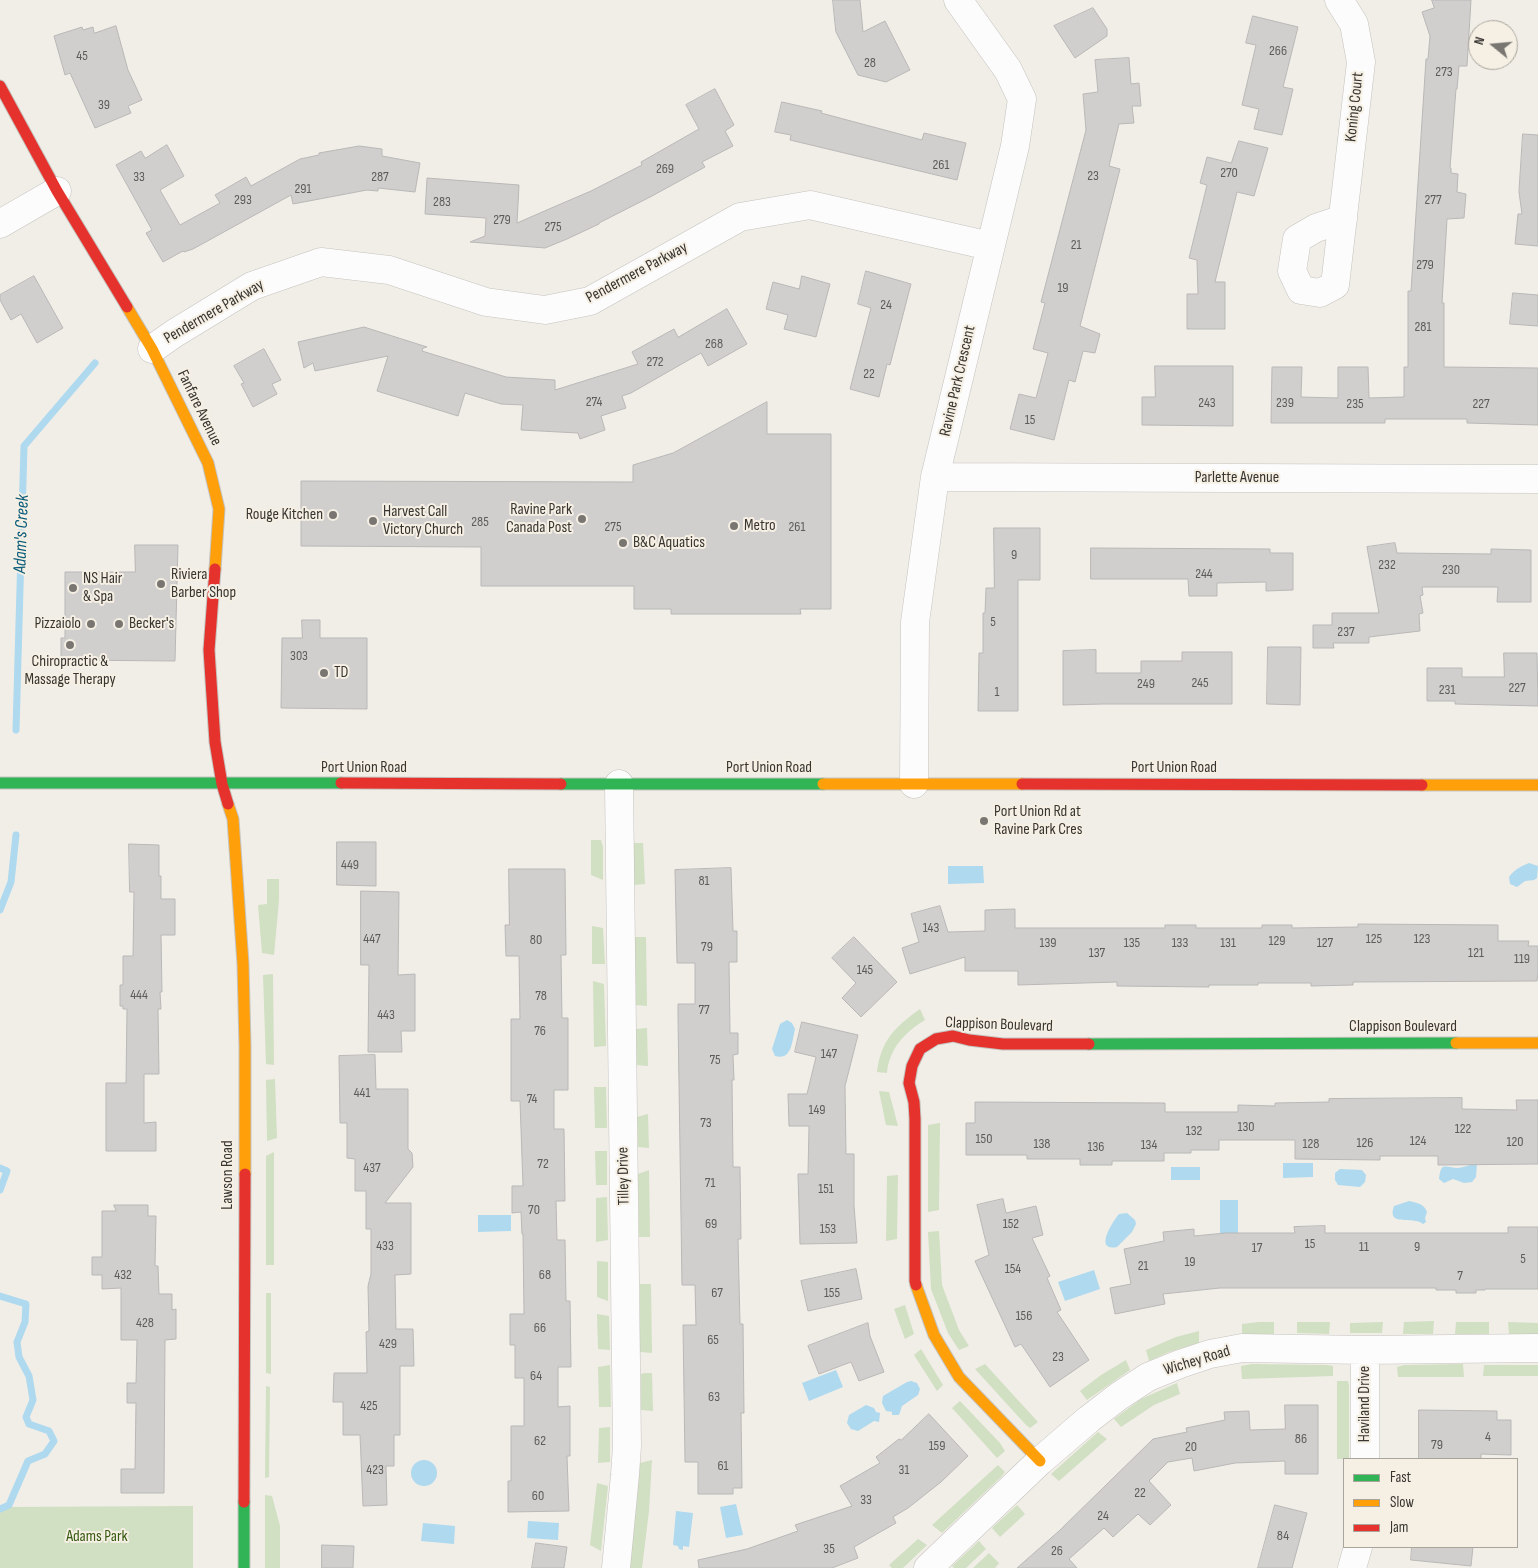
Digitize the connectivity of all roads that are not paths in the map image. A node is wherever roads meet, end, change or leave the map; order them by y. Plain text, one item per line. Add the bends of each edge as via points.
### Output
1 (958, 0) edge
2 (1340, 0) edge
3 (0, 86) edge
4 (57, 191) junction
5 (1343, 219) dead end
6 (0, 224) edge
7 (990, 246) junction
8 (152, 350) junction
9 (935, 477) junction
10 (1538, 478) edge
11 (0, 783) edge
12 (222, 784) junction
13 (619, 784) junction
14 (914, 784) junction
15 (1538, 785) edge
16 (1538, 1043) edge
17 (1538, 1348) edge
18 (1365, 1350) junction
19 (1365, 1458) edge
20 (1040, 1461) junction
21 (1358, 1548) edge
22 (244, 1568) edge
23 (616, 1568) edge
24 (928, 1568) edge
25 (1352, 1568) edge

1 - 7 street, Ravine Park Crescent via 1008,70 1022,99 1015,146
2 - 5 street, Koning Court via 1354,24 1361,62
3 - 4 street, Fanfare Avenue
4 - 6 street
4 - 8 street, Fanfare Avenue
7 - 8 street, Pendermere Parkway via 810,205 740,217 590,301 544,310 486,302 389,270 321,262 252,286
7 - 9 street, Ravine Park Crescent
8 - 12 street, Fanfare Avenue via 208,463 219,509 209,650 215,742
9 - 10 street, Parlette Avenue
9 - 14 street, Ravine Park Crescent via 915,622
11 - 12 street, Port Union Road
12 - 13 street, Port Union Road
12 - 22 street, Lawson Road via 233,819 243,964
13 - 14 street, Port Union Road
13 - 23 street, Tilley Drive via 627,1449
14 - 15 street, Port Union Road
16 - 20 street, Clappison Boulevard via 1003,1044 953,1036 936,1038 920,1049 909,1083 915,1119 915,1281 934,1335 959,1377
17 - 18 street, Wichey Road
18 - 19 street, Haviland Drive
18 - 20 street, Wichey Road via 1242,1348 1180,1364 1148,1377 1119,1396
20 - 24 street, Wichey Road
21 - 25 street

